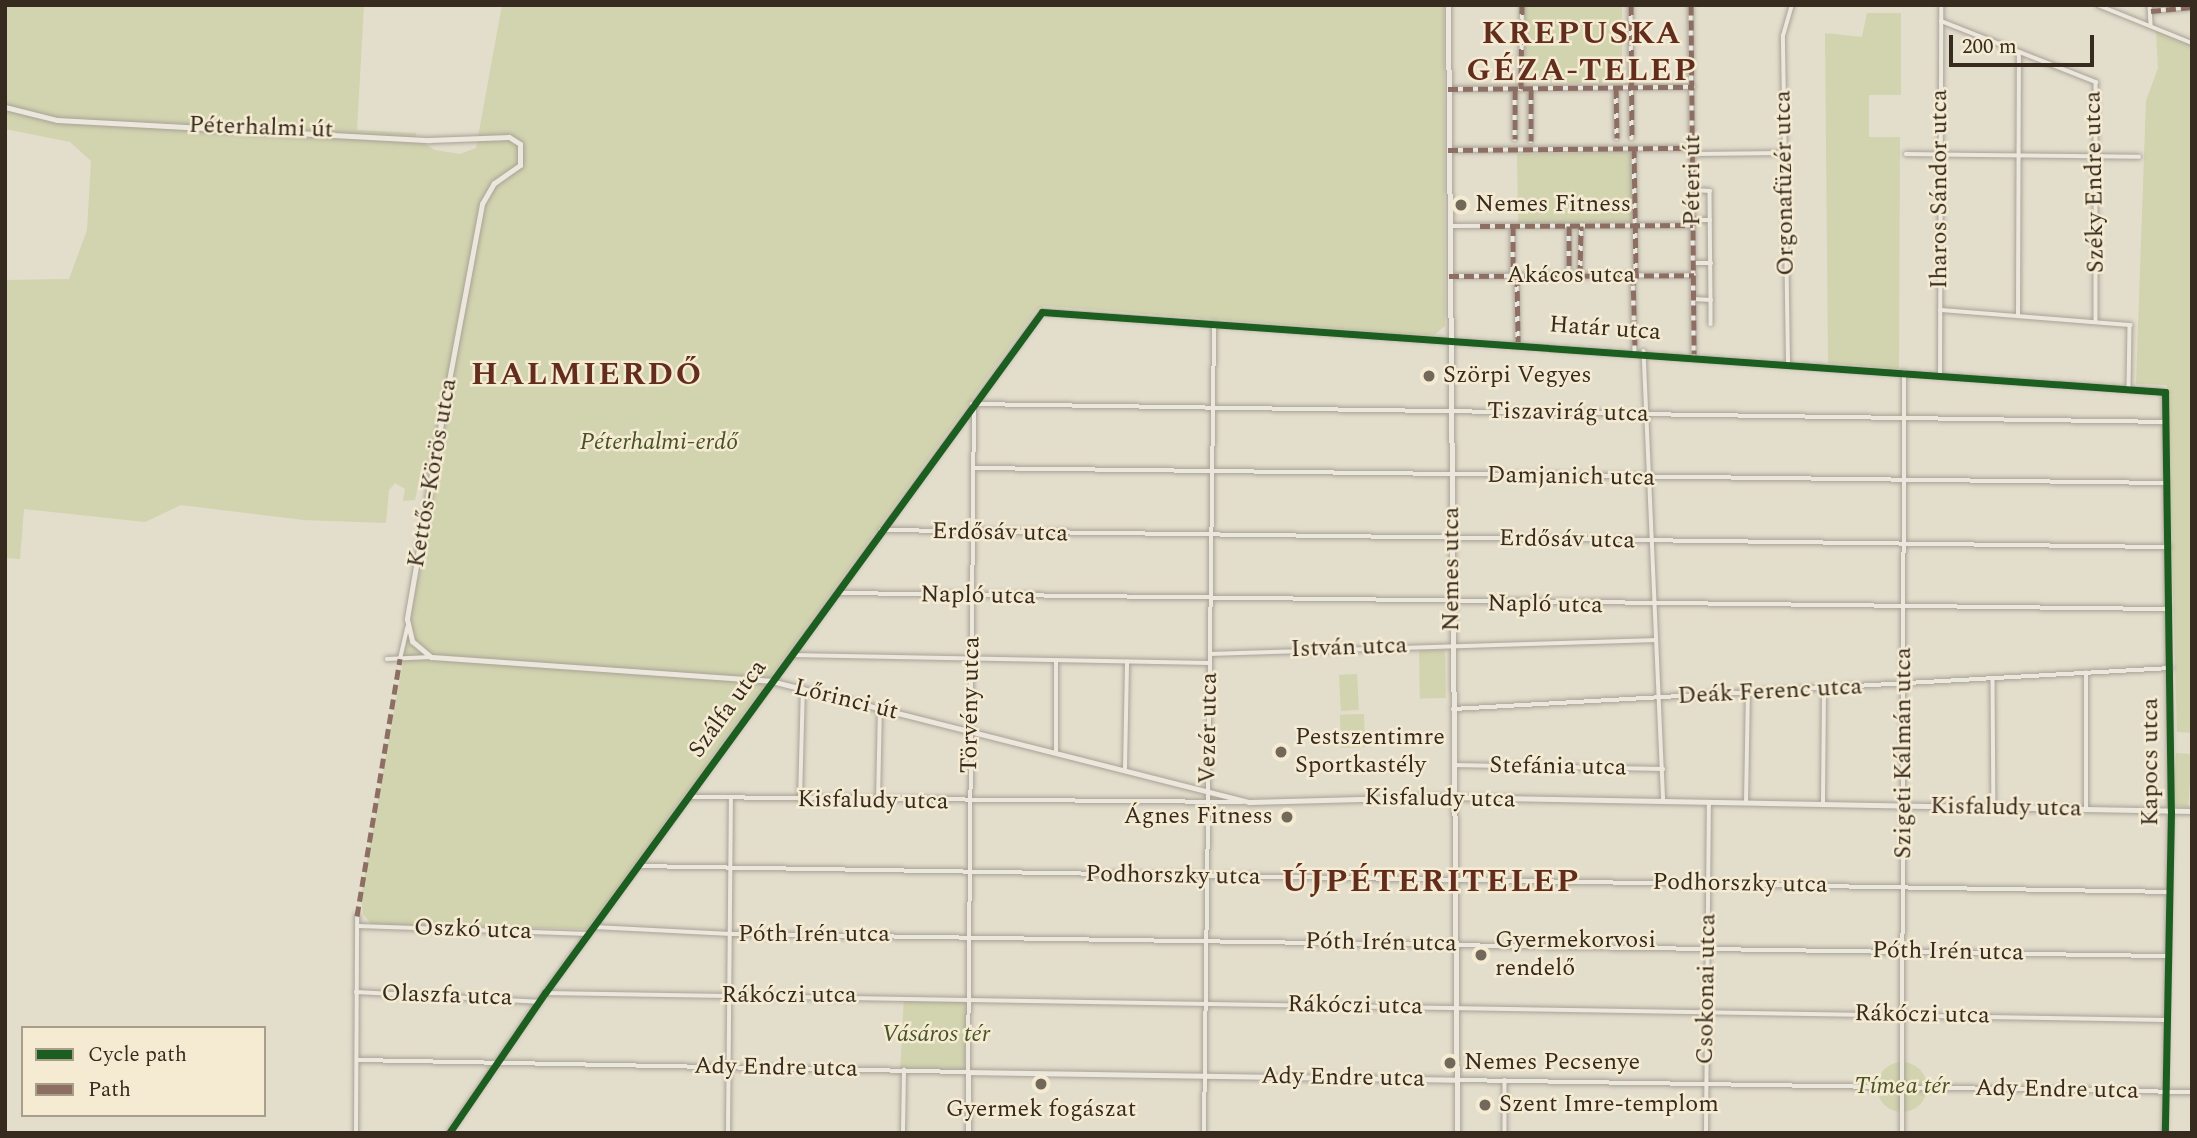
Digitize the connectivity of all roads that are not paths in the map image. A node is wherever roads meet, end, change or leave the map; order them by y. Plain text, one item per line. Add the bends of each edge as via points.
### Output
1 (1448, 5) edge
2 (1522, 5) edge
3 (1632, 5) edge
4 (1691, 5) edge
5 (1793, 5) edge
6 (1941, 5) edge
7 (2098, 5) edge
8 (2192, 7) edge
9 (2151, 8) edge
10 (1941, 21) junction
11 (2151, 26) junction
12 (2192, 43) edge
13 (2020, 53) junction
14 (1693, 87) junction
15 (1616, 88) junction
16 (1633, 88) junction
17 (1448, 89) junction
18 (1521, 89) junction
19 (1531, 89) junction
20 (1515, 90) junction
21 (5, 107) edge
22 (1617, 138) dead end
23 (1632, 138) dead end
24 (1515, 139) dead end
25 (517, 141) joint
26 (1531, 141) dead end
27 (1634, 148) junction
28 (1693, 148) junction
29 (1448, 150) junction
30 (1784, 153) junction
31 (1694, 154) junction
32 (1906, 154) dead end
33 (1941, 156) junction
34 (2018, 158) junction
35 (2139, 158) dead end
36 (2096, 160) junction
37 (1693, 190) junction
38 (1710, 220) junction
39 (1693, 222) junction
40 (1636, 225) junction
41 (1448, 226) junction
42 (1513, 226) junction
43 (1569, 226) junction
44 (1581, 226) junction
45 (1694, 262) junction
46 (1711, 263) junction
47 (1569, 275) junction
48 (1580, 275) junction
49 (1635, 275) junction
50 (1694, 275) junction
51 (1449, 276) junction
52 (1515, 276) junction
53 (1694, 299) junction
54 (1711, 300) junction
55 (1940, 310) junction
56 (1042, 312) joint
57 (2018, 314) junction
58 (2096, 322) junction
59 (1214, 323) junction
60 (1711, 324) dead end
61 (1450, 338) junction
62 (1518, 342) junction
63 (1635, 350) junction
64 (1644, 351) junction
65 (1695, 354) junction
66 (1788, 362) junction
67 (1904, 373) junction
68 (1940, 373) junction
69 (2129, 388) junction
70 (2165, 392) joint
71 (972, 404) junction
72 (1213, 408) junction
73 (1451, 412) junction
74 (1647, 414) junction
75 (1904, 415) junction
76 (2166, 422) junction
77 (975, 468) junction
78 (1211, 472) junction
79 (1451, 475) junction
80 (1650, 479) junction
81 (1904, 480) junction
82 (2167, 483) junction
83 (881, 530) junction
84 (973, 532) junction
85 (1210, 536) junction
86 (1451, 538) junction
87 (1652, 542) junction
88 (1904, 543) junction
89 (2169, 547) junction
90 (836, 593) junction
91 (972, 596) junction
92 (1209, 600) junction
93 (1452, 604) junction
94 (1655, 606) junction
95 (1904, 608) junction
96 (2169, 609) junction
97 (407, 628) junction
98 (1656, 640) junction
99 (1452, 644) junction
100 (1210, 654) junction
101 (792, 655) junction
102 (431, 657) junction
103 (387, 659) dead end
104 (400, 659) junction
105 (972, 660) junction
106 (1056, 661) junction
107 (1127, 662) junction
108 (1210, 663) junction
109 (2171, 668) junction
110 (2086, 673) junction
111 (1993, 679) junction
112 (771, 681) junction
113 (1904, 684) junction
114 (803, 689) junction
115 (1824, 690) junction
116 (1748, 693) junction
117 (1660, 699) junction
118 (880, 709) junction
119 (1453, 709) junction
120 (972, 732) junction
121 (1056, 751) junction
122 (1454, 765) junction
123 (1125, 769) junction
124 (1663, 769) junction
125 (1208, 790) junction
126 (688, 797) junction
127 (1454, 798) junction
128 (731, 800) junction
129 (800, 800) junction
130 (1664, 801) junction
131 (878, 802) junction
132 (1249, 802) junction
133 (969, 803) junction
134 (1709, 803) junction
135 (1746, 803) junction
136 (1823, 804) junction
137 (1208, 805) junction
138 (1905, 807) junction
139 (1994, 808) junction
140 (2085, 809) junction
141 (2171, 811) junction
142 (2192, 811) edge
143 (638, 866) junction
144 (731, 868) junction
145 (969, 872) junction
146 (1207, 876) junction
147 (1455, 879) junction
148 (1708, 884) junction
149 (1903, 887) junction
150 (2169, 892) junction
151 (358, 916) dead end
152 (358, 926) junction
153 (594, 927) junction
154 (589, 934) junction
155 (731, 934) junction
156 (969, 936) junction
157 (1207, 940) junction
158 (1455, 944) junction
159 (1708, 948) junction
160 (1903, 952) junction
161 (2167, 956) junction
162 (356, 992) junction
163 (545, 993) junction
164 (729, 996) junction
165 (968, 999) junction
166 (538, 1002) junction
167 (1206, 1002) junction
168 (1456, 1008) junction
169 (1706, 1012) junction
170 (1902, 1015) junction
171 (2166, 1020) junction
172 (357, 1060) junction
173 (494, 1064) junction
174 (729, 1067) junction
175 (904, 1070) junction
176 (968, 1072) junction
177 (1205, 1075) junction
178 (1455, 1080) junction
179 (1505, 1080) junction
180 (1706, 1084) junction
181 (1902, 1087) junction
182 (2165, 1092) junction
183 (2192, 1092) edge
184 (356, 1133) edge
185 (449, 1133) edge
186 (728, 1133) edge
187 (903, 1133) edge
188 (968, 1133) edge
189 (1204, 1133) edge
190 (1457, 1133) edge
191 (1505, 1133) edge
192 (1706, 1133) edge
193 (1902, 1133) edge
194 (2165, 1133) edge

1 - 17 street, Nemes utca
2 - 18 street
3 - 16 street
4 - 14 street, Péteri út
5 - 30 street, Orgonafüzér utca via 1783,36
6 - 10 street, Iharos Sándor utca
7 - 11 street
8 - 9 street
9 - 11 street
10 - 13 street, Széky Endre utca
10 - 33 street, Iharos Sándor utca
11 - 12 street
13 - 34 street
13 - 36 street, Széky Endre utca via 2096,82
14 - 16 street
14 - 28 street, Péteri út
15 - 16 street
15 - 19 street
15 - 22 street
16 - 23 street
17 - 20 street
17 - 29 street, Nemes utca
18 - 19 street
18 - 20 street
19 - 26 street
20 - 24 street
21 - 25 street, Péterhalmi út via 57,120
25 - 97 street, Kettős-Körös utca via 523,151 520,165 494,183 482,204
27 - 28 street
27 - 29 street
27 - 40 street
28 - 31 street, Péteri út
29 - 41 street, Nemes utca
30 - 31 street
30 - 66 street, Orgonafüzér utca
31 - 37 street, Péteri út
32 - 33 street
33 - 34 street
33 - 55 street, Iharos Sándor utca
34 - 36 street
34 - 57 street
35 - 36 street
36 - 58 street, Széky Endre utca
37 - 38 street via 1709,189
37 - 39 street, Péteri út
38 - 39 street
38 - 46 street
39 - 40 street
39 - 45 street, Péteri út
40 - 44 street
40 - 49 street
41 - 42 street
41 - 51 street, Nemes utca
42 - 43 street
42 - 52 street
43 - 44 street
43 - 47 street
44 - 48 street
45 - 46 street
45 - 50 street, Péteri út
46 - 54 street
47 - 48 street, Akácos utca
47 - 52 street, Akácos utca
48 - 49 street, Akácos utca
49 - 50 street, Akácos utca
49 - 63 street
50 - 53 street, Péteri út
51 - 52 street, Akácos utca
51 - 61 street, Nemes utca
52 - 62 street
53 - 54 street
53 - 65 street, Péteri út
54 - 60 street
55 - 57 street
55 - 68 street, Iharos Sándor utca
56 - 59 street, Határ utca
56 - 71 street, Szálfa utca
57 - 58 street
58 - 69 street via 2130,325
59 - 61 street, Határ utca
59 - 72 street, Vezér utca
61 - 62 street, Határ utca
61 - 73 street, Nemes utca
62 - 63 street, Határ utca
63 - 64 street, Határ utca
64 - 65 street, Határ utca
64 - 74 street
65 - 66 street, Határ utca
66 - 67 street, Határ utca
67 - 68 street, Határ utca
67 - 75 street, Szigeti Kálmán utca
68 - 69 street, Határ utca
69 - 70 street, Határ utca
70 - 76 street, Kapocs utca
71 - 72 street, Tiszavirág utca
71 - 77 street, Törvény utca
71 - 83 street, Szálfa utca
72 - 73 street, Tiszavirág utca
72 - 78 street, Vezér utca
73 - 74 street, Tiszavirág utca
73 - 79 street, Nemes utca
74 - 75 street, Tiszavirág utca
74 - 80 street
75 - 76 street, Tiszavirág utca
75 - 81 street, Szigeti Kálmán utca
76 - 82 street, Kapocs utca
77 - 78 street, Damjanich utca
77 - 84 street, Törvény utca
78 - 79 street, Damjanich utca
78 - 85 street, Vezér utca
79 - 80 street, Damjanich utca
79 - 86 street, Nemes utca
80 - 81 street, Damjanich utca
80 - 87 street
81 - 82 street, Damjanich utca
81 - 88 street, Szigeti Kálmán utca
82 - 89 street, Kapocs utca
83 - 84 street, Erdősáv utca
83 - 90 street, Szálfa utca
84 - 85 street, Erdősáv utca
84 - 91 street, Törvény utca
85 - 86 street, Erdősáv utca
85 - 92 street, Vezér utca
86 - 87 street, Erdősáv utca
86 - 93 street, Nemes utca
87 - 88 street, Erdősáv utca
87 - 94 street
88 - 89 street, Erdősáv utca
88 - 95 street, Szigeti Kálmán utca
89 - 96 street, Kapocs utca
90 - 91 street, Napló utca
90 - 101 street, Szálfa utca
91 - 92 street, Napló utca
91 - 105 street, Törvény utca
92 - 93 street, Napló utca
92 - 100 street, Vezér utca
93 - 94 street, Napló utca
93 - 99 street, Nemes utca
94 - 95 street, Napló utca
94 - 98 street
95 - 96 street, Napló utca
95 - 113 street, Szigeti Kálmán utca
96 - 109 street, Kapocs utca
97 - 102 street via 415,646
97 - 104 street, Kettős-Körös utca
98 - 99 street, István utca
98 - 117 street
99 - 100 street, István utca
99 - 119 street, Nemes utca
100 - 108 street, Vezér utca
101 - 105 street
101 - 112 street, Szálfa utca
102 - 104 street
102 - 112 street, Lőrinci út
103 - 104 street
105 - 106 street
105 - 120 street, Törvény utca
106 - 107 street
106 - 121 street
107 - 108 street
107 - 123 street
108 - 125 street, Vezér utca
109 - 110 street, Deák Ferenc utca
109 - 141 street, Kapocs utca
110 - 111 street, Deák Ferenc utca
110 - 140 street
111 - 113 street, Deák Ferenc utca
111 - 139 street
112 - 114 street, Lőrinci út
112 - 126 street, Szálfa utca
113 - 115 street, Deák Ferenc utca
113 - 138 street, Szigeti Kálmán utca
114 - 118 street, Lőrinci út
114 - 129 street
115 - 116 street, Deák Ferenc utca
115 - 136 street
116 - 117 street, Deák Ferenc utca
116 - 135 street
117 - 119 street, Deák Ferenc utca
117 - 124 street
118 - 120 street, Lőrinci út
118 - 131 street
119 - 122 street, Nemes utca
120 - 121 street, Lőrinci út
120 - 133 street, Törvény utca
121 - 123 street, Lőrinci út
122 - 124 street, Stefánia utca
122 - 127 street, Nemes utca
123 - 125 street, Lőrinci út
124 - 130 street
125 - 132 street, Lőrinci út
125 - 137 street, Vezér utca
126 - 128 street, Kisfaludy utca
126 - 143 street, Szálfa utca
127 - 130 street, Kisfaludy utca
127 - 132 street, Kisfaludy utca
127 - 147 street, Nemes utca
128 - 129 street, Kisfaludy utca
128 - 144 street
129 - 131 street, Kisfaludy utca
130 - 134 street, Kisfaludy utca
131 - 133 street, Kisfaludy utca
132 - 137 street, Kisfaludy utca
133 - 137 street, Kisfaludy utca
133 - 145 street, Törvény utca
134 - 135 street, Kisfaludy utca
134 - 148 street, Csokonai utca
135 - 136 street, Kisfaludy utca
136 - 138 street, Kisfaludy utca
137 - 146 street, Vezér utca
138 - 139 street, Kisfaludy utca
138 - 149 street, Szigeti Kálmán utca
139 - 140 street, Kisfaludy utca
140 - 141 street, Kisfaludy utca
141 - 142 street, Kisfaludy utca
141 - 150 street, Kapocs utca
143 - 144 street, Podhorszky utca
143 - 153 street, Szálfa utca
144 - 145 street, Podhorszky utca
144 - 155 street
145 - 146 street, Podhorszky utca
145 - 156 street, Törvény utca
146 - 147 street, Podhorszky utca
146 - 157 street, Vezér utca
147 - 148 street, Podhorszky utca
147 - 158 street, Nemes utca
148 - 149 street, Podhorszky utca
148 - 159 street, Csokonai utca
149 - 150 street, Podhorszky utca
149 - 160 street, Szigeti Kálmán utca
150 - 161 street, Kapocs utca
151 - 152 street
152 - 154 street, Oszkó utca
152 - 162 street
153 - 154 street, Szálfa utca
153 - 155 street, Póth Irén utca
154 - 163 street, Szálfa utca
155 - 156 street, Póth Irén utca
155 - 164 street
156 - 157 street, Póth Irén utca
156 - 165 street, Törvény utca
157 - 158 street, Póth Irén utca
157 - 167 street, Vezér utca
158 - 159 street, Póth Irén utca
158 - 168 street, Nemes utca
159 - 160 street, Póth Irén utca
159 - 169 street, Csokonai utca
160 - 161 street, Póth Irén utca
160 - 170 street, Szigeti Kálmán utca
161 - 171 street, Kapocs utca
162 - 166 street, Olaszfa utca
162 - 172 street
163 - 164 street, Rákóczi utca
163 - 166 street, Szálfa utca
164 - 165 street, Rákóczi utca
164 - 174 street
165 - 167 street, Rákóczi utca
165 - 176 street, Törvény utca
166 - 173 street, Szálfa utca
167 - 168 street, Rákóczi utca
167 - 177 street, Vezér utca
168 - 169 street, Rákóczi utca
168 - 178 street, Nemes utca
169 - 170 street, Rákóczi utca
169 - 180 street, Csokonai utca
170 - 171 street, Rákóczi utca
170 - 181 street, Szigeti Kálmán utca
171 - 182 street, Kapocs utca
172 - 173 street, Ady Endre utca
172 - 184 street
173 - 174 street, Ady Endre utca
173 - 185 street, Szálfa utca
174 - 175 street, Ady Endre utca
174 - 186 street
175 - 176 street, Ady Endre utca
175 - 187 street
176 - 177 street, Ady Endre utca
176 - 188 street, Törvény utca
177 - 178 street, Ady Endre utca
177 - 189 street, Vezér utca
178 - 179 street, Ady Endre utca
178 - 190 street, Nemes utca
179 - 180 street, Ady Endre utca
179 - 191 street
180 - 181 street, Ady Endre utca
180 - 192 street, Csokonai utca
181 - 182 street, Ady Endre utca
181 - 193 street, Szigeti Kálmán utca
182 - 183 street, Ady Endre utca
182 - 194 street, Kapocs utca

